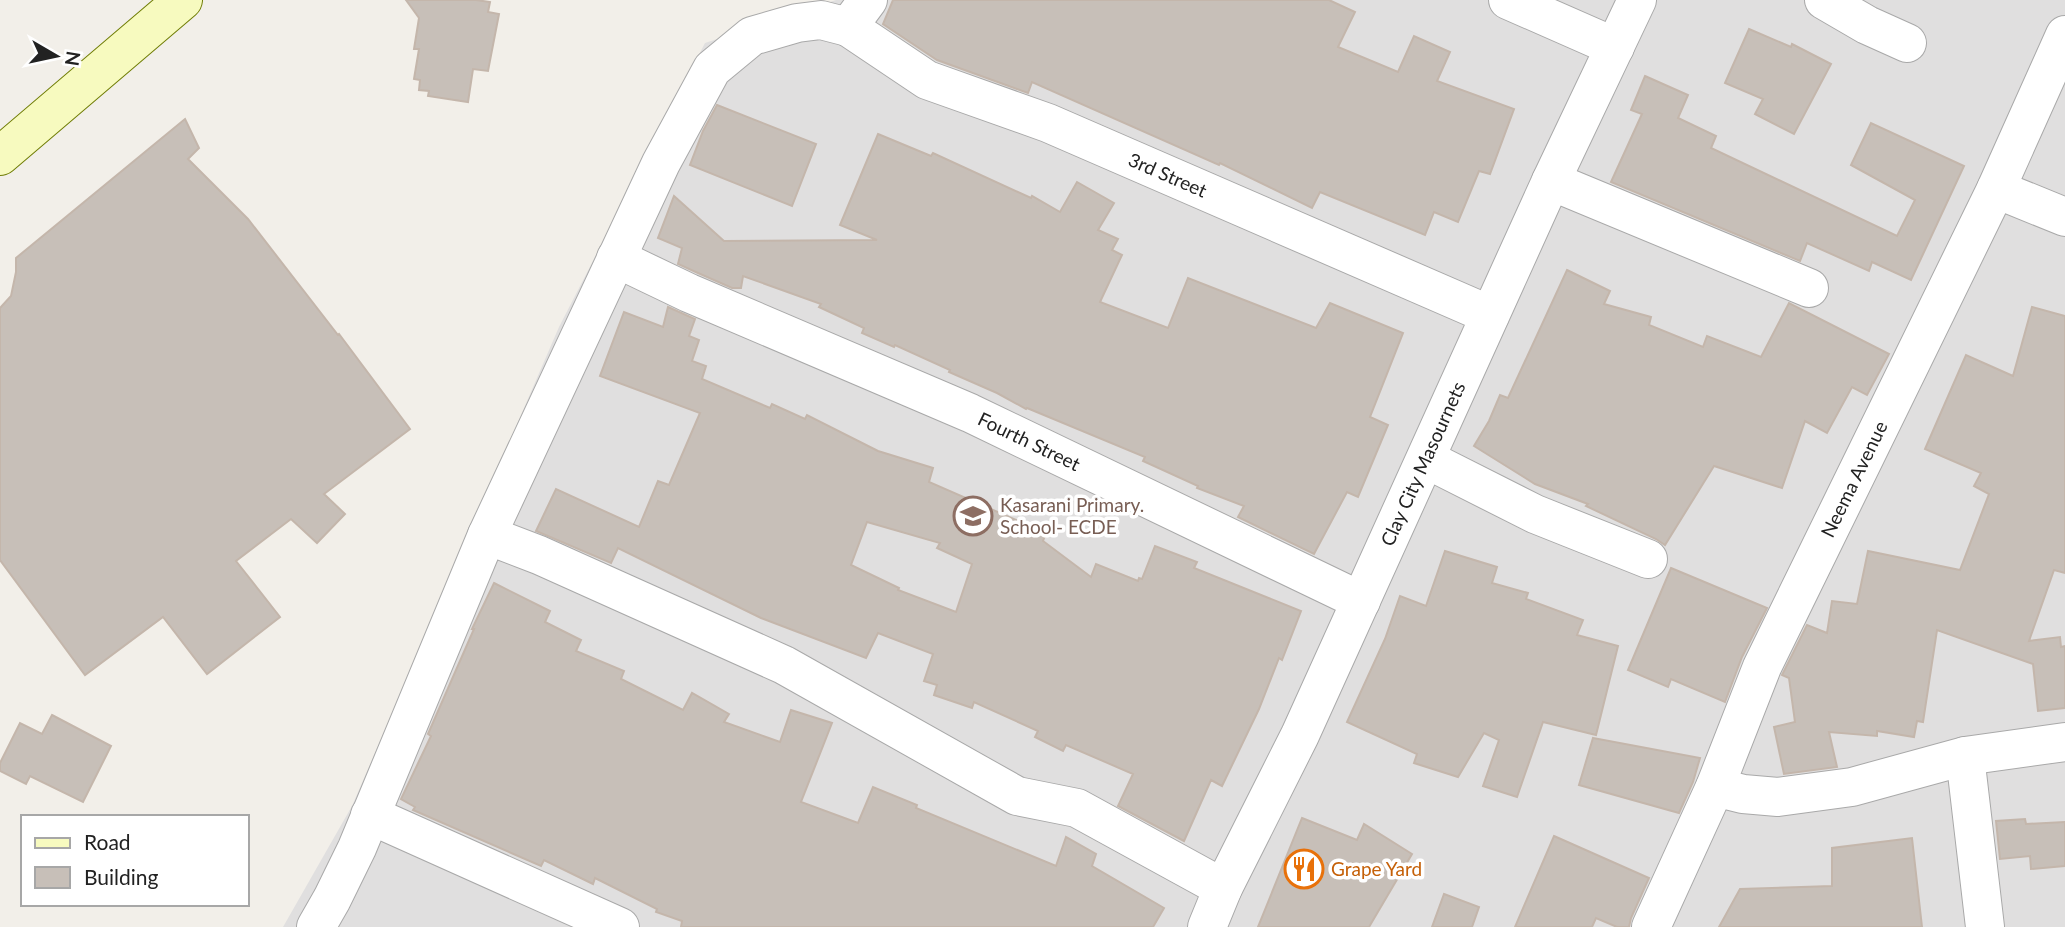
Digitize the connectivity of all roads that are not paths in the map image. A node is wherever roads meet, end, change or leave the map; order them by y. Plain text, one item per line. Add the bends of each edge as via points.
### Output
1 (183, 0) edge
2 (1508, 0) edge
3 (1637, 0) edge
4 (1824, 0) edge
5 (858, 13) edge
6 (2065, 35) edge
7 (1907, 43) dead end
8 (1615, 47) junction
9 (0, 156) edge
10 (1552, 181) junction
11 (1996, 189) junction
12 (2065, 217) edge
13 (615, 258) junction
14 (1809, 288) dead end
15 (1490, 315) junction
16 (1426, 459) junction
17 (487, 535) junction
18 (1648, 559) dead end
19 (1361, 601) junction
20 (2065, 742) edge
21 (1965, 757) junction
22 (1714, 787) junction
23 (370, 816) junction
24 (1223, 888) junction
25 (316, 927) edge
26 (620, 927) edge
27 (1207, 927) edge
28 (1651, 927) edge
29 (1984, 927) edge

1 - 9 main road
2 - 8 street
3 - 8 street, Clay City Masournets
4 - 7 street
5 - 13 street via 752,36 712,69
5 - 15 street, 3rd Street via 927,80 1048,123
6 - 11 street, Neema Avenue
8 - 10 street, Clay City Masournets
10 - 14 street
10 - 15 street, Clay City Masournets
11 - 12 street
11 - 22 street, Neema Avenue via 1762,667
13 - 17 street
13 - 19 street, Fourth Street via 970,413
15 - 16 street, Clay City Masournets
16 - 18 street via 1535,514
16 - 19 street, Clay City Masournets
17 - 23 street
17 - 24 street via 784,666 1017,796 1077,808
19 - 24 street, Clay City Masournets
20 - 21 street
21 - 22 street via 1852,787 1778,797
21 - 29 street
22 - 28 street, Neema Avenue
23 - 25 street
23 - 26 street
24 - 27 street, Clay City Masournets

